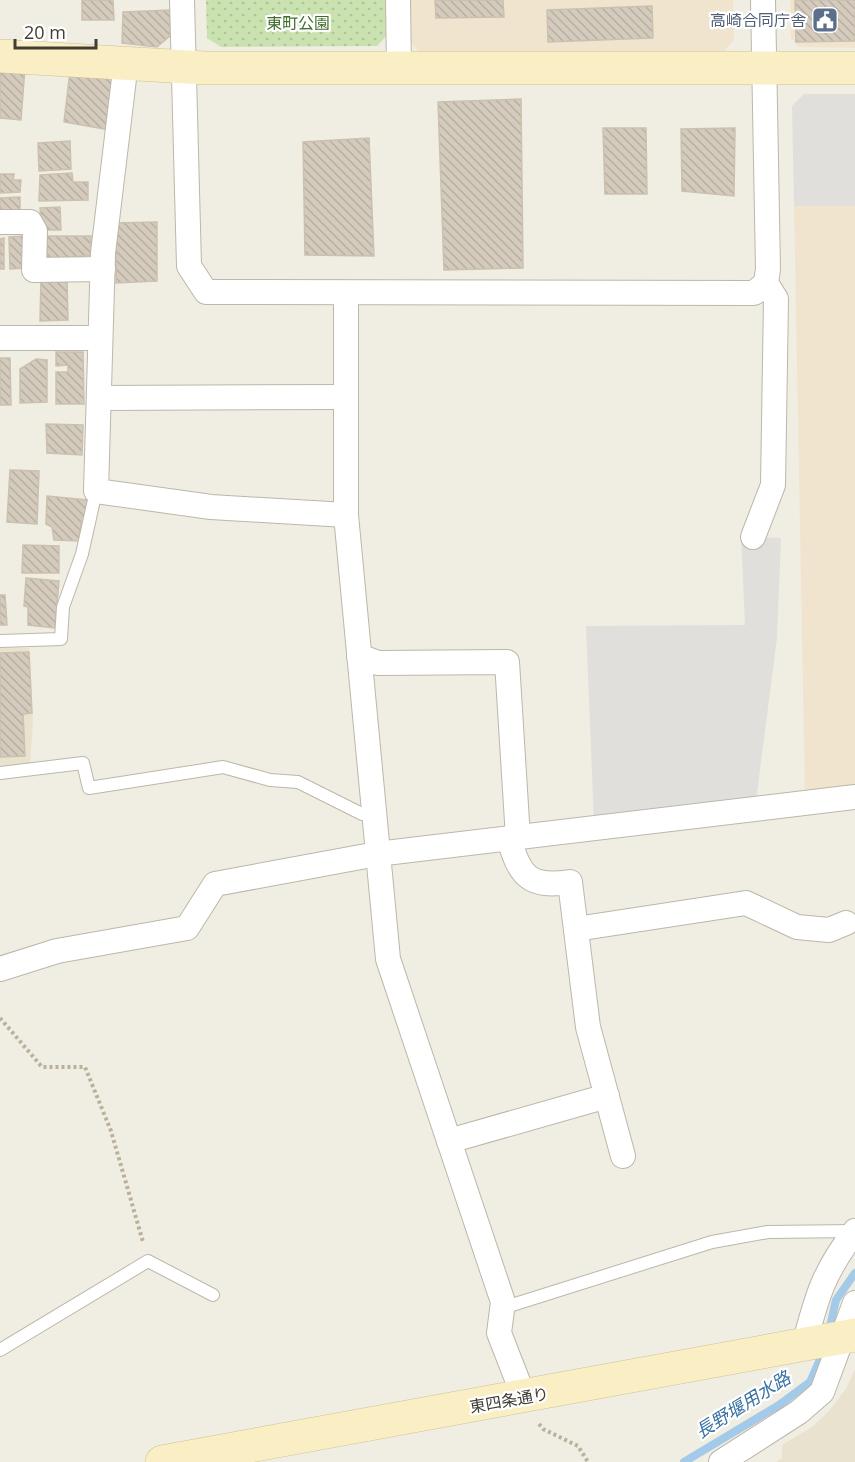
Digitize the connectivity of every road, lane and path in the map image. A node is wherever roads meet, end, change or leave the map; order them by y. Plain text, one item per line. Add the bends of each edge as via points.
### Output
1 (182, 0) edge
2 (398, 0) edge
3 (763, 0) edge
4 (0, 56) edge
5 (126, 62) junction
6 (184, 66) junction
7 (763, 68) junction
8 (855, 68) edge
9 (399, 69) junction
10 (0, 222) edge
11 (103, 269) junction
12 (766, 283) junction
13 (346, 292) junction
14 (0, 338) edge
15 (100, 338) junction
16 (346, 397) junction
17 (99, 398) junction
18 (96, 491) junction
19 (346, 514) junction
20 (753, 537) dead end
21 (0, 641) edge
22 (359, 656) junction
23 (0, 773) edge
24 (855, 797) edge
25 (374, 813) junction
26 (514, 839) junction
27 (377, 854) junction
28 (846, 923) dead end
29 (576, 929) junction
30 (0, 969) edge
31 (0, 1018) edge
32 (607, 1096) junction
33 (449, 1141) junction
34 (623, 1156) dead end
35 (855, 1231) edge
36 (148, 1261) junction
37 (213, 1295) dead end
38 (503, 1302) junction
39 (855, 1303) edge
40 (849, 1336) edge
41 (806, 1345) junction
42 (0, 1350) edge
43 (524, 1397) junction
44 (162, 1462) edge
45 (588, 1462) edge
46 (721, 1462) edge

1 - 6 street
2 - 9 street
3 - 7 street
4 - 5 street
5 - 6 street
5 - 11 street
6 - 9 street
6 - 13 street via 189,266 206,292
7 - 8 street
7 - 9 street
7 - 12 street
10 - 11 street via 30,222 35,231 34,270
11 - 15 street
12 - 13 street via 754,293
12 - 20 street via 776,299 773,484
13 - 16 street
14 - 15 street
15 - 17 street
16 - 17 street
16 - 19 street
17 - 18 street
18 - 19 street via 211,507
18 - 21 lane via 82,554 63,607 61,639
19 - 22 street
22 - 25 street
22 - 26 street via 378,663 507,662
23 - 25 lane via 83,763 89,788 223,767 270,780 298,782 362,814
24 - 26 street
25 - 27 street
26 - 27 street
26 - 29 street via 516,861 530,879 546,886 570,882
27 - 30 street via 215,884 187,928 57,951
27 - 33 street via 388,959
28 - 29 street via 829,930 797,927 746,903
29 - 32 street via 588,1027
31 - 36 path via 42,1067 85,1067 111,1131
32 - 33 street
32 - 34 street
33 - 38 street
35 - 38 lane via 768,1232 712,1242 512,1305
35 - 41 street via 819,1287
36 - 37 lane
36 - 42 lane
38 - 43 street via 500,1334
39 - 40 street
40 - 41 street, 東四条通り
40 - 46 street via 822,1392 799,1412
41 - 43 street, 東四条通り
43 - 44 street, 東四条通り
43 - 45 path via 543,1429 578,1446

